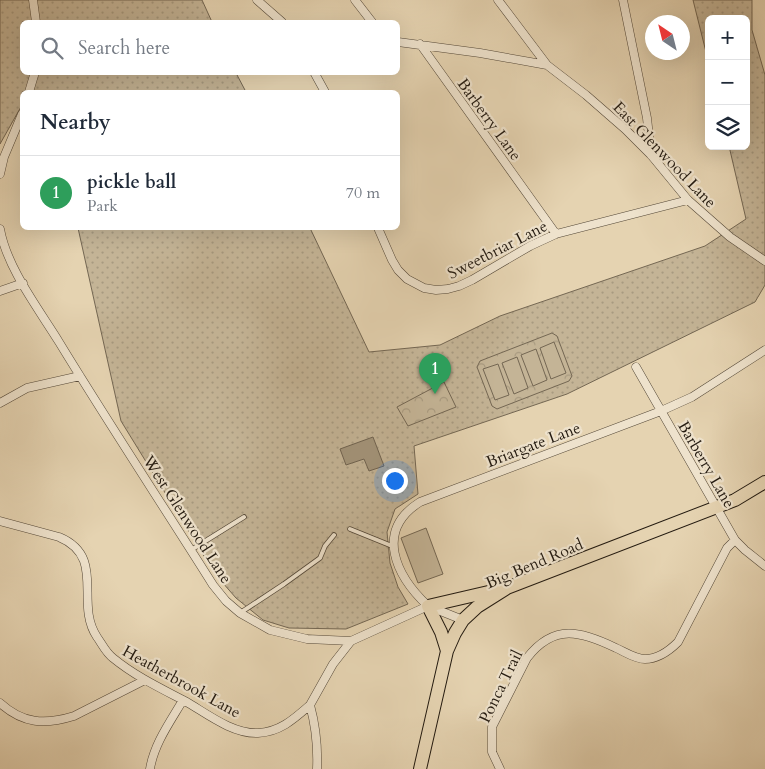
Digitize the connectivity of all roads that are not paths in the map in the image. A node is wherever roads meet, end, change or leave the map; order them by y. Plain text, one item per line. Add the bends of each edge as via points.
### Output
1 (33, 0) edge
2 (257, 0) edge
3 (355, 0) edge
4 (498, 0) edge
5 (623, 0) edge
6 (36, 20) edge
7 (280, 20) edge
8 (370, 20) edge
9 (400, 42) edge
10 (420, 44) junction
11 (546, 65) junction
12 (34, 75) edge
13 (316, 75) edge
14 (30, 90) edge
15 (324, 90) edge
16 (20, 119) edge
17 (651, 155) junction
18 (0, 174) edge
19 (688, 200) junction
20 (0, 229) edge
21 (379, 230) edge
22 (556, 234) junction
23 (765, 261) edge
24 (23, 283) junction
25 (0, 291) edge
26 (765, 350) edge
27 (636, 366) dead end
28 (80, 376) junction
29 (0, 403) edge
30 (661, 411) junction
31 (765, 482) edge
32 (717, 508) junction
33 (244, 517) dead end
34 (0, 521) edge
35 (350, 529) dead end
36 (334, 535) dead end
37 (735, 540) junction
38 (392, 546) junction
39 (191, 550) junction
40 (765, 566) edge
41 (507, 588) junction
42 (428, 606) junction
43 (240, 613) junction
44 (463, 620) junction
45 (350, 641) junction
46 (447, 651) junction
47 (145, 680) junction
48 (183, 700) junction
49 (0, 703) edge
50 (310, 705) junction
51 (150, 769) edge
52 (317, 769) edge
53 (420, 769) edge
54 (500, 769) edge

1 - 6 street
2 - 7 street
3 - 8 street
4 - 11 street
5 - 17 street via 647,118
9 - 10 street, East Glenwood Lane
10 - 11 street, East Glenwood Lane
10 - 22 street, Barberry Lane
11 - 17 street, East Glenwood Lane via 586,94
12 - 14 street
13 - 15 street
16 - 18 street
17 - 19 street, East Glenwood Lane
19 - 22 street, Sweetbriar Lane
19 - 23 street, East Glenwood Lane via 730,237
20 - 24 street, West Glenwood Lane via 9,258
21 - 22 street, Sweetbriar Lane via 398,270 413,283 436,290 459,286
24 - 25 street
24 - 28 street, West Glenwood Lane
26 - 30 street, Briargate Lane via 692,397
27 - 30 street, Barberry Lane
28 - 29 street via 27,388
28 - 39 street, West Glenwood Lane
30 - 32 street, Barberry Lane
30 - 38 street, Briargate Lane via 420,502 398,524
31 - 32 main road, Big Bend Road
32 - 37 street, Barberry Lane
32 - 41 main road, Big Bend Road
33 - 39 lane
34 - 47 street, Heatherbrook Lane via 68,541 77,548 86,564 88,616 95,634 111,657
35 - 38 lane
36 - 43 lane via 320,558
37 - 40 street, Barberry Lane
37 - 54 street, Ponca Trail via 727,548 678,642 668,651 644,659 583,634 563,633 549,638 532,651 492,727 492,752
38 - 42 street via 401,573 415,595
39 - 43 street, West Glenwood Lane via 213,585
41 - 42 main road
41 - 44 main road, Big Bend Road
42 - 44 street
42 - 45 street, West Glenwood Lane
42 - 46 main road
43 - 45 street, West Glenwood Lane via 270,630 307,639
44 - 46 main road, Big Bend Road
45 - 50 street
46 - 53 main road, Big Bend Road
47 - 48 street, Heatherbrook Lane
47 - 49 street via 62,720 23,718
48 - 50 street, Heatherbrook Lane via 228,725 257,733 283,726
48 - 51 street via 157,745
50 - 52 street via 318,746

